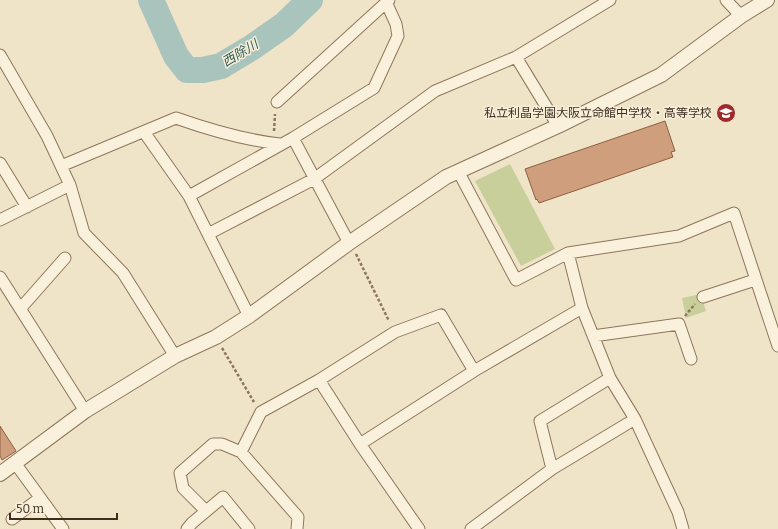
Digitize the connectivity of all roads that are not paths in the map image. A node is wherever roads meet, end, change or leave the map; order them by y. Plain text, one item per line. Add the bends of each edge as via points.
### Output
1 (610, 0) edge
2 (726, 0) edge
3 (768, 0) edge
4 (387, 1) edge
5 (741, 16) junction
6 (0, 55) edge
7 (516, 57) junction
8 (277, 102) road end
9 (558, 126) junction
10 (144, 132) junction
11 (293, 138) junction
12 (276, 144) junction
13 (0, 163) edge
14 (61, 166) junction
15 (458, 171) junction
16 (314, 179) junction
17 (70, 185) junction
18 (189, 196) junction
19 (27, 207) junction
20 (0, 220) edge
21 (208, 234) junction
22 (349, 243) junction
23 (568, 253) junction
24 (65, 258) dead end
25 (0, 277) edge
26 (755, 280) junction
27 (700, 300) road end
28 (582, 308) junction
29 (20, 309) junction
30 (250, 316) junction
31 (593, 336) junction
32 (778, 346) edge
33 (175, 356) junction
34 (691, 360) dead end
35 (474, 371) junction
36 (610, 378) junction
37 (319, 380) junction
38 (85, 411) junction
39 (635, 418) junction
40 (360, 444) junction
41 (241, 452) junction
42 (15, 463) junction
43 (552, 470) junction
44 (0, 474) edge
45 (40, 498) junction
46 (206, 511) junction
47 (12, 519) dead end
48 (63, 529) edge
49 (187, 529) edge
50 (249, 529) edge
51 (297, 529) edge
52 (419, 529) edge
53 (472, 529) edge
54 (683, 529) edge

1 - 7 street
2 - 5 street
3 - 5 street
4 - 8 street
4 - 11 street via 398,36 374,88
5 - 9 street via 661,75
6 - 14 street via 47,136
7 - 9 street
7 - 16 street via 435,91
9 - 15 street
10 - 12 street via 176,118 209,130
10 - 14 street
10 - 18 street
11 - 12 street
11 - 16 street
12 - 18 street
13 - 19 street
14 - 17 street
15 - 22 street
15 - 23 street via 516,280
16 - 21 street
16 - 22 street
17 - 19 street
17 - 33 street via 84,233 123,273
18 - 21 street
19 - 20 street
21 - 30 street
22 - 30 street
23 - 26 street via 679,236 734,213
23 - 28 street
24 - 29 street
25 - 29 street
26 - 27 street
26 - 32 street
28 - 31 street
28 - 35 street
29 - 38 street
30 - 33 street via 216,337
31 - 34 street via 679,324
31 - 36 street
33 - 38 street
35 - 37 street via 441,315 395,332
35 - 40 street
36 - 39 street
36 - 43 street via 540,421
37 - 40 street
37 - 41 street via 262,412
38 - 42 street
39 - 43 street
39 - 54 street via 678,512
40 - 52 street
41 - 46 street via 222,444 213,444 180,473 184,488
41 - 51 street via 298,517
42 - 44 street
42 - 45 street
43 - 53 street
45 - 47 street
45 - 48 street
46 - 49 street
46 - 50 street via 223,497

